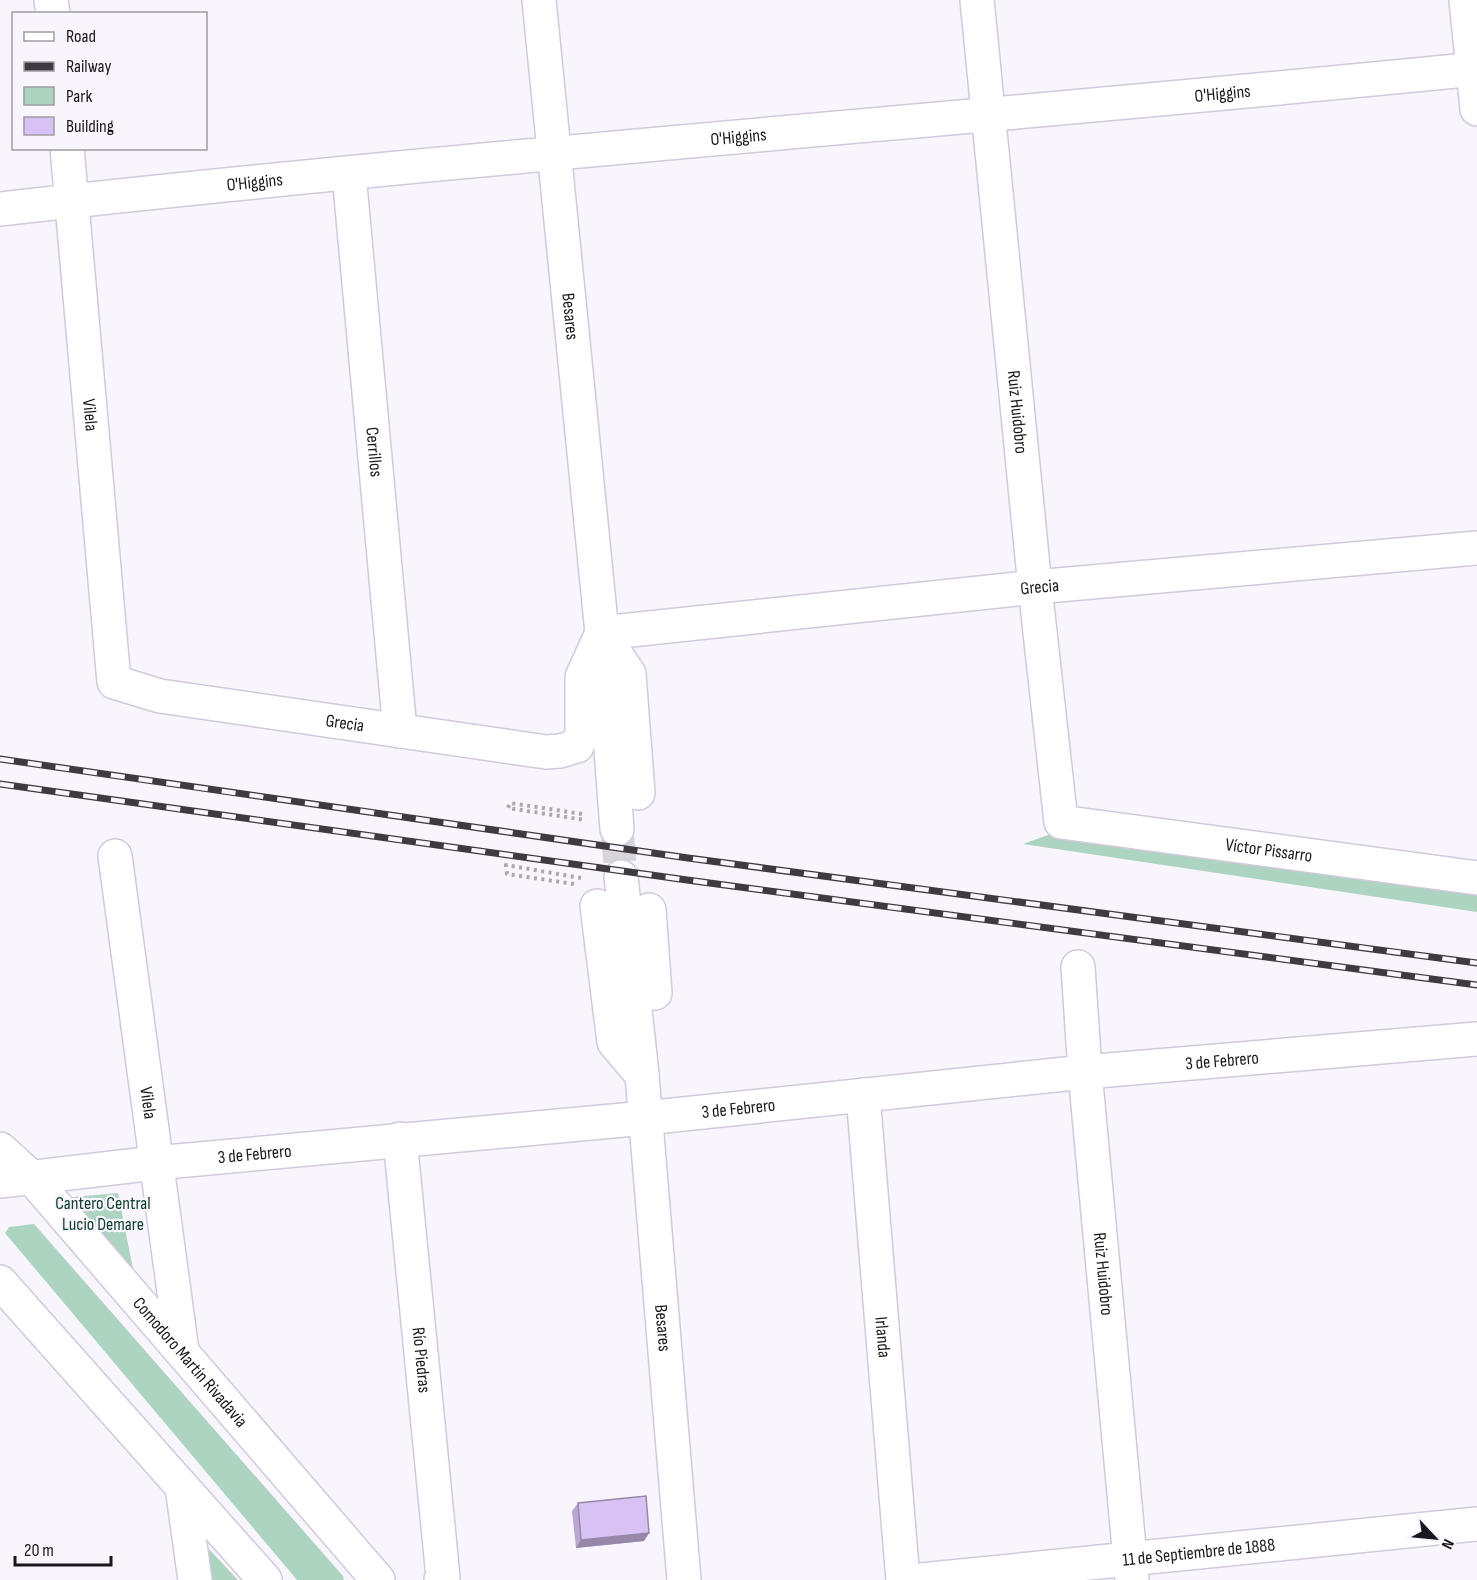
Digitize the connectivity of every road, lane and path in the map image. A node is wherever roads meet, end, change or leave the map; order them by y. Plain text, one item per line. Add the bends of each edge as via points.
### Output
1 (539, 0) edge
2 (977, 0) edge
3 (1466, 0) edge
4 (1475, 69) edge
5 (1477, 110) edge
6 (987, 116) junction
7 (68, 150) edge
8 (556, 154) junction
9 (349, 174) junction
10 (73, 201) junction
11 (0, 209) edge
12 (1477, 548) edge
13 (1035, 587) junction
14 (602, 633) junction
15 (114, 682) joint
16 (400, 731) junction
17 (577, 746) joint
18 (638, 793) dead end
19 (584, 814) dead end
20 (1061, 822) joint
21 (606, 825) joint
22 (115, 856) dead end
23 (621, 877) tunnel mouth
24 (1477, 878) edge
25 (588, 890) junction
26 (649, 910) dead end
27 (1078, 967) dead end
28 (1477, 1039) edge
29 (1085, 1072) junction
30 (642, 1076) junction
31 (863, 1095) junction
32 (645, 1118) junction
33 (399, 1139) junction
34 (0, 1149) edge
35 (155, 1162) junction
36 (16, 1179) edge
37 (0, 1282) edge
38 (182, 1351) junction
39 (182, 1487) junction
40 (1477, 1524) edge
41 (1131, 1569) edge
42 (195, 1580) edge
43 (265, 1580) edge
44 (378, 1580) edge
45 (441, 1580) edge
46 (684, 1580) edge
47 (903, 1580) edge
48 (921, 1580) edge

1 - 8 street, Besares
2 - 6 street, Ruiz Huidobro
3 - 4 street
4 - 5 street
4 - 6 street, O'Higgins
6 - 8 street, O'Higgins
6 - 13 street, Ruiz Huidobro
7 - 10 street, Vilela
8 - 9 street, O'Higgins
8 - 14 street, Besares
9 - 10 street, O'Higgins
9 - 16 street, Cerrillos
10 - 11 street, O'Higgins
10 - 15 street, Vilela
12 - 13 street, Grecia
13 - 14 street, Grecia
13 - 20 street, Ruiz Huidobro
14 - 17 street, Besares via 582,677 582,733
14 - 18 street, Besares via 629,674
14 - 21 street, Besares
15 - 16 street, Grecia via 160,696
16 - 17 street, Grecia via 546,752
19 - 21 path via 510,803 508,808
20 - 24 street, Víctor Pissarro
22 - 35 street, Vilela
23 - 30 street, Besares
25 - 25 path via 506,865 507,874
25 - 30 street via 614,1042
26 - 30 street, Besares via 658,1038
27 - 29 street, Ruiz Huidobro
28 - 29 street, 3 de Febrero
29 - 31 street, 3 de Febrero
29 - 41 street, Ruiz Huidobro
30 - 32 street, Besares
31 - 32 street, 3 de Febrero
31 - 47 street, Irlanda
32 - 33 street, 3 de Febrero
32 - 46 street, Besares
33 - 35 street, 3 de Febrero
33 - 45 street, Río Piedras
34 - 36 street, Comodoro Martín Rivadavia
35 - 36 street, 3 de Febrero
35 - 38 street, Vilela
36 - 38 street, Comodoro Martín Rivadavia
37 - 39 street
38 - 44 street, Comodoro Martín Rivadavia
39 - 42 street
39 - 43 street
40 - 41 street, 11 de Septiembre de 1888
41 - 48 street, 11 de Septiembre de 1888

